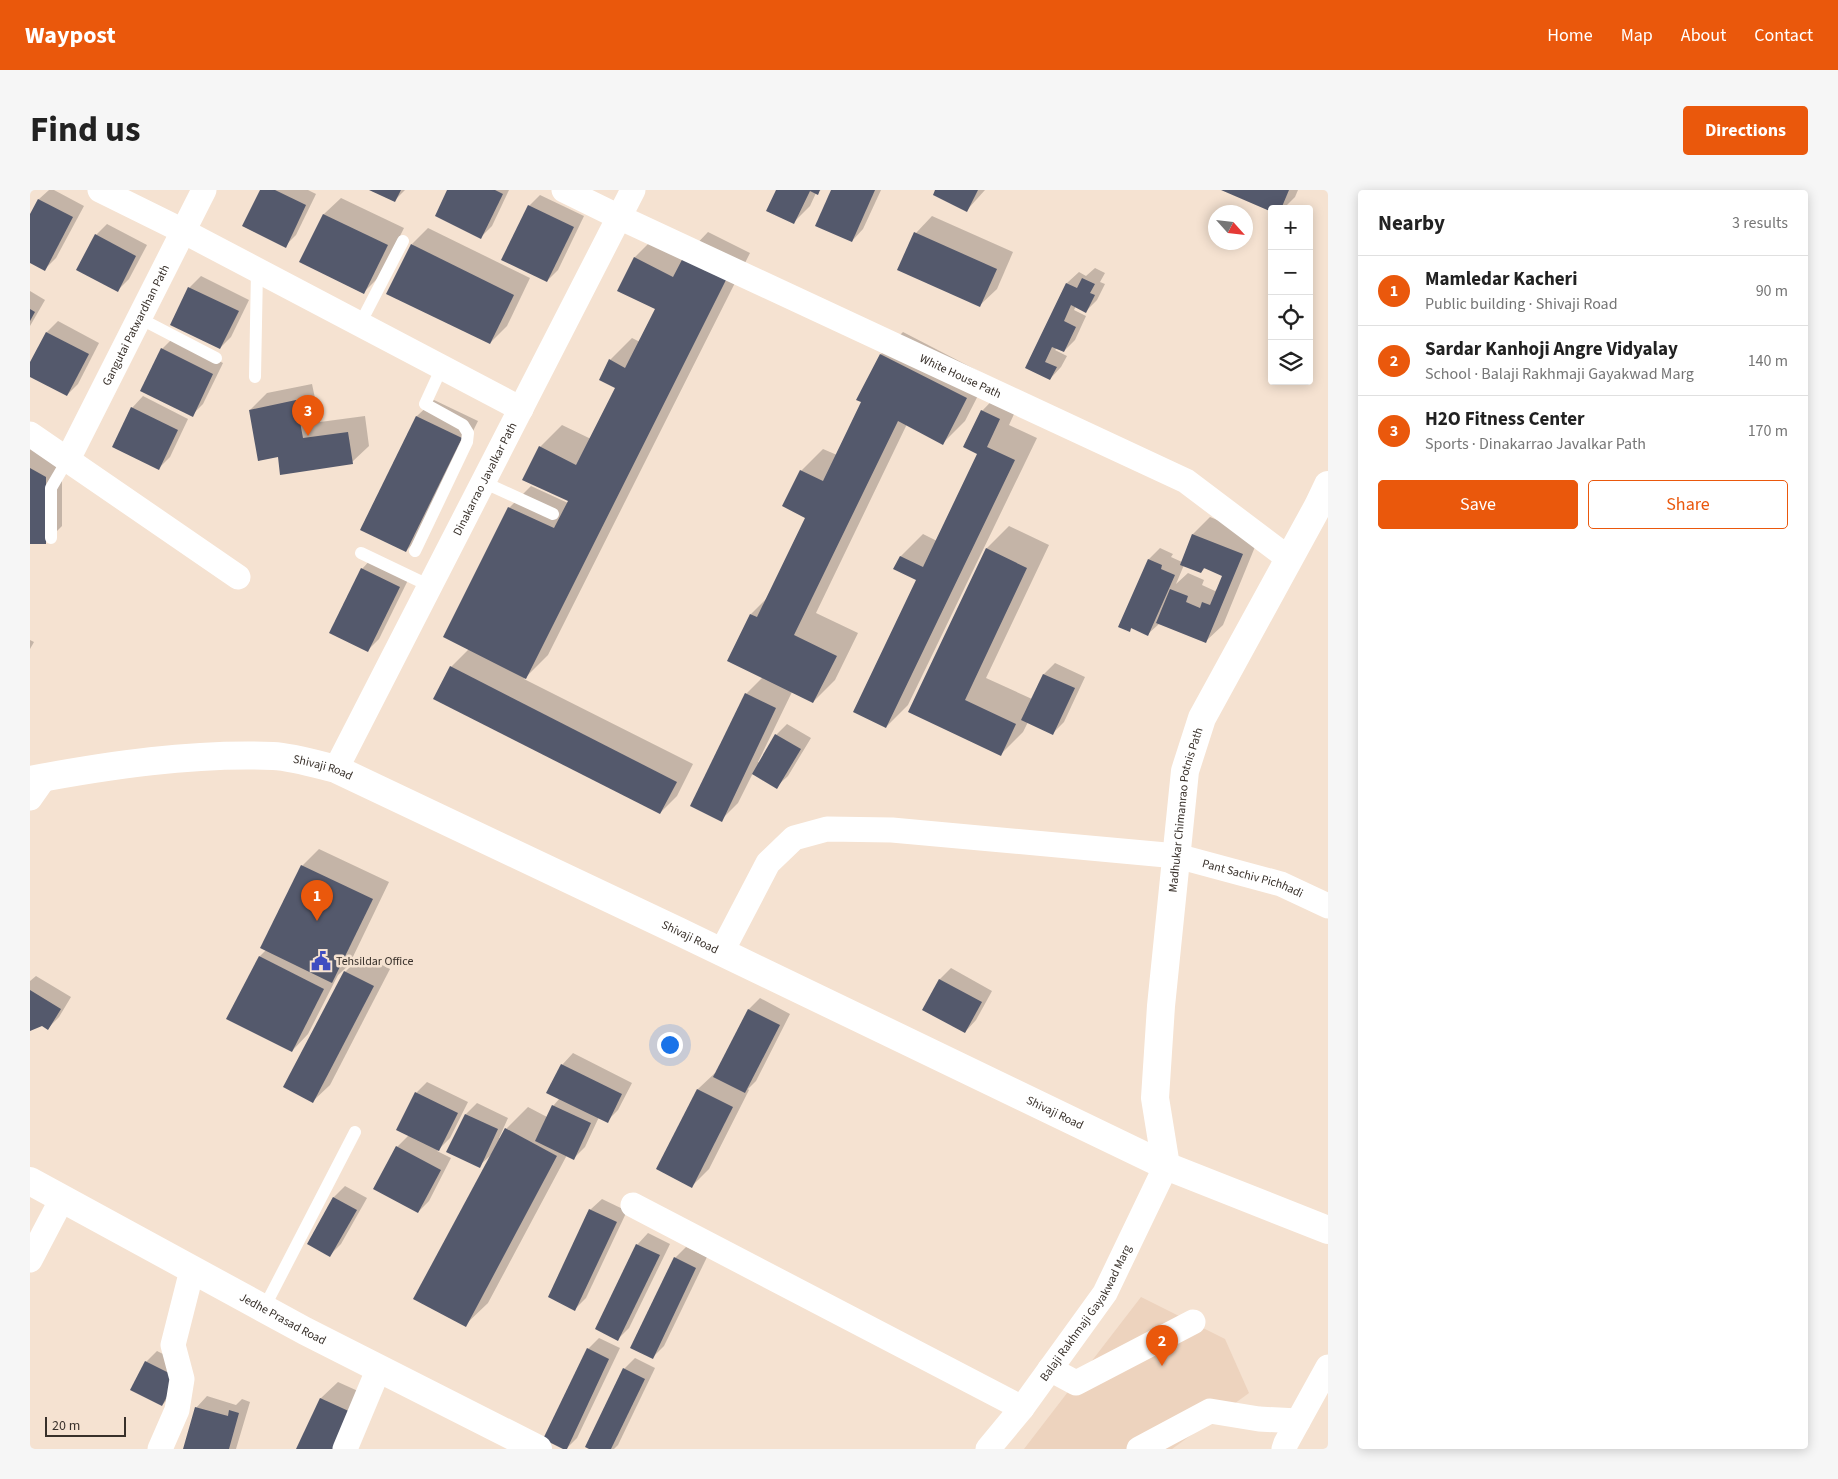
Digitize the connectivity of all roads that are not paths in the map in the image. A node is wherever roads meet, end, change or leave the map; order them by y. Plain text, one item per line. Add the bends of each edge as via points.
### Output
1 (100, 190) edge
2 (204, 190) edge
3 (564, 190) edge
4 (633, 190) edge
5 (619, 217) junction
6 (183, 231) junction
7 (403, 241) dead end
8 (257, 270) junction
9 (139, 318) junction
10 (360, 324) junction
11 (216, 358) dead end
12 (442, 367) junction
13 (255, 376) dead end
14 (521, 409) junction
15 (30, 434) edge
16 (68, 459) junction
17 (483, 482) junction
18 (1328, 485) edge
19 (553, 514) dead end
20 (50, 538) dead end
21 (415, 551) dead end
22 (361, 553) dead end
23 (1288, 558) junction
24 (238, 577) dead end
25 (430, 586) junction
26 (336, 768) junction
27 (34, 785) edge
28 (1176, 856) junction
29 (1328, 906) edge
30 (721, 953) junction
31 (355, 1132) dead end
32 (1166, 1166) junction
33 (30, 1181) edge
34 (62, 1199) junction
35 (633, 1204) dead end
36 (1328, 1230) edge
37 (30, 1260) edge
38 (192, 1270) junction
39 (264, 1308) junction
40 (1193, 1322) dead end
41 (1328, 1367) edge
42 (379, 1368) junction
43 (1050, 1369) junction
44 (1022, 1408) junction
45 (1298, 1421) junction
46 (160, 1449) edge
47 (344, 1449) edge
48 (538, 1449) edge
49 (988, 1449) edge
50 (1139, 1449) edge
51 (1284, 1449) edge

1 - 6 street
2 - 6 street, Gangutai Patwardhan Path
3 - 5 street, White House Path
4 - 5 street, Dinakarrao Javalkar Path
5 - 14 street, Dinakarrao Javalkar Path
5 - 23 street, White House Path via 1186,481
6 - 8 street
6 - 9 street, Gangutai Patwardhan Path
7 - 10 lane
8 - 10 street
8 - 13 lane
9 - 11 lane
9 - 16 street, Gangutai Patwardhan Path
10 - 12 street
12 - 14 street
12 - 21 lane via 425,404 463,425 468,433
14 - 17 street, Dinakarrao Javalkar Path
15 - 16 street
16 - 20 lane via 51,488
16 - 24 street
17 - 19 lane
17 - 25 street, Dinakarrao Javalkar Path
18 - 23 main road, Madhukar Chimanrao Potnis Path
22 - 25 lane
23 - 28 main road, Madhukar Chimanrao Potnis Path via 1202,718 1184,771
25 - 26 street, Dinakarrao Javalkar Path
26 - 27 main road, Shivaji Road via 274,756 196,757 98,767
26 - 30 main road, Shivaji Road
28 - 29 street, Pant Sachiv Pichhadi via 1281,884
28 - 30 street, Pant Sachiv Pichhadi via 892,830 827,829 794,838 768,863
28 - 32 main road, Madhukar Chimanrao Potnis Path via 1155,1098
30 - 32 main road, Shivaji Road
31 - 39 lane
32 - 36 main road, Shivaji Road
32 - 43 street, Balaji Rakhmaji Gayakwad Marg via 1105,1293
33 - 34 main road, Jedhe Prasad Road
34 - 37 street
34 - 38 main road, Jedhe Prasad Road
35 - 44 street
38 - 39 main road, Jedhe Prasad Road
38 - 46 street via 172,1345 182,1379 177,1410
39 - 42 main road, Jedhe Prasad Road
40 - 43 street via 1076,1383
41 - 45 street
42 - 47 street
42 - 48 main road, Jedhe Prasad Road
43 - 44 street, Balaji Rakhmaji Gayakwad Marg
44 - 49 street, Balaji Rakhmaji Gayakwad Marg
45 - 50 street via 1210,1411
45 - 51 street

